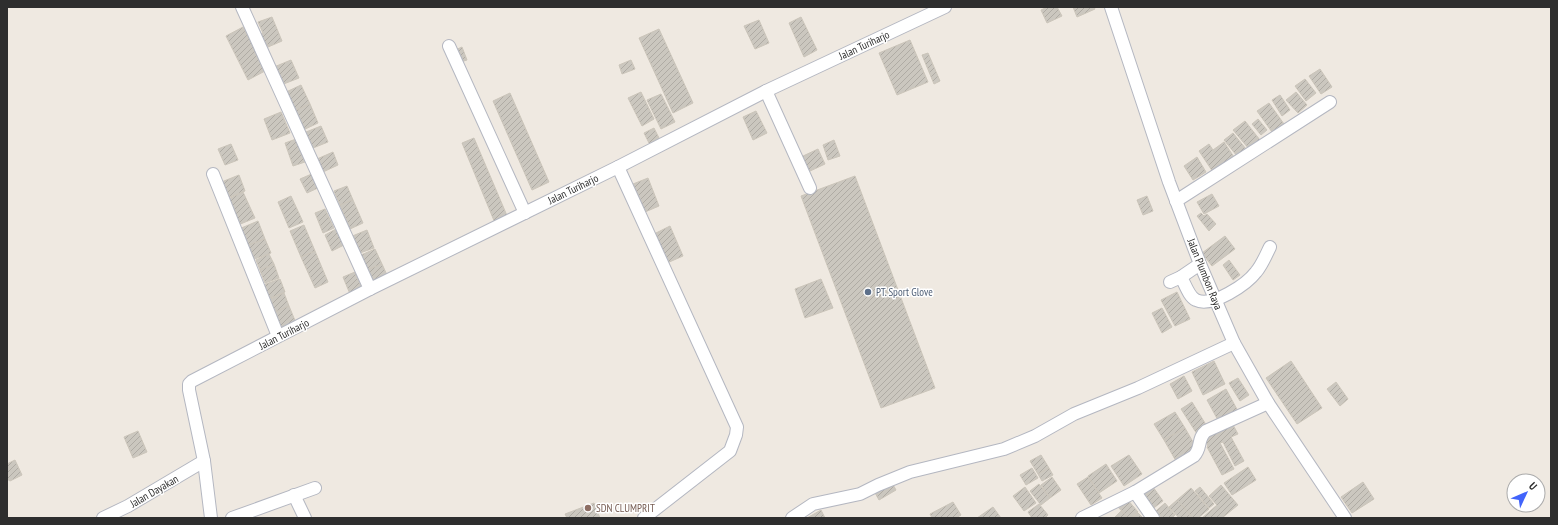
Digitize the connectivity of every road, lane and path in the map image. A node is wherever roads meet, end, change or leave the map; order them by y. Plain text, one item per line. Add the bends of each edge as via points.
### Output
1 (242, 7) edge
2 (945, 7) edge
3 (1111, 7) edge
4 (449, 46) dead end
5 (766, 91) junction
6 (1330, 102) dead end
7 (618, 167) junction
8 (213, 174) dead end
9 (810, 188) dead end
10 (1176, 200) junction
11 (525, 213) junction
12 (1270, 247) dead end
13 (1200, 264) junction
14 (1181, 277) junction
15 (1170, 282) dead end
16 (370, 289) junction
17 (1215, 299) junction
18 (278, 336) junction
19 (1234, 344) junction
20 (1268, 403) junction
21 (204, 462) junction
22 (315, 488) dead end
23 (1135, 492) junction
24 (294, 495) junction
25 (104, 518) edge
26 (211, 518) edge
27 (232, 518) edge
28 (305, 518) edge
29 (644, 518) edge
30 (792, 518) edge
31 (1082, 518) edge
32 (1153, 518) edge
33 (1345, 518) edge

1 - 16 street
2 - 5 street, Jalan Turiharjo
3 - 10 street, Jalan Plumbon Raya
4 - 11 street
5 - 7 street, Jalan Turiharjo
5 - 9 street
6 - 10 street
7 - 11 street, Jalan Turiharjo
7 - 29 street via 737,426 730,450
8 - 18 street
10 - 13 street, Jalan Plumbon Raya
11 - 16 street, Jalan Turiharjo
12 - 17 street via 1257,271 1248,281
13 - 14 street
13 - 17 street, Jalan Plumbon Raya
14 - 15 street
14 - 17 street via 1192,297 1204,302
16 - 18 street, Jalan Turiharjo
17 - 19 street, Jalan Plumbon Raya
18 - 21 street, Jalan Turiharjo via 189,384
19 - 20 street, Jalan Plumbon Raya
19 - 30 street via 1074,414 1035,436 1004,449 910,472 860,494 812,504
20 - 23 street via 1202,434 1198,451 1194,456
20 - 33 street, Jalan Plumbon Raya
21 - 25 street, Jalan Dayakan
21 - 26 street
22 - 24 street
23 - 31 street
23 - 32 street
24 - 27 street
24 - 28 street

